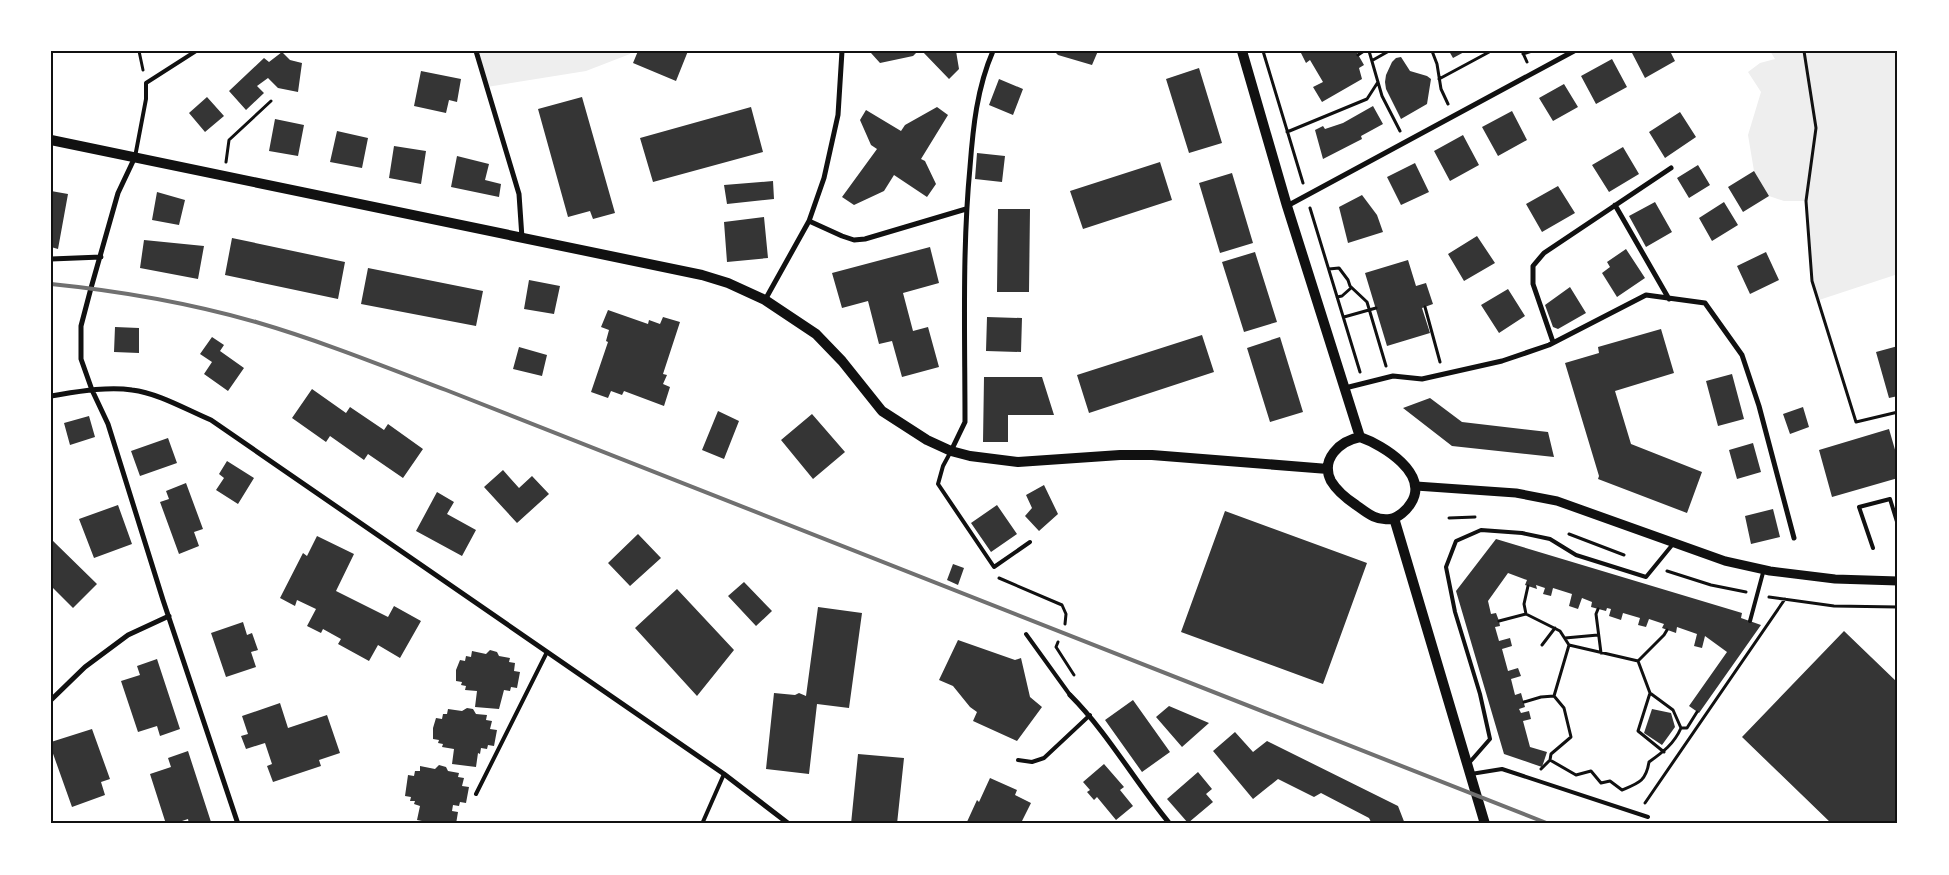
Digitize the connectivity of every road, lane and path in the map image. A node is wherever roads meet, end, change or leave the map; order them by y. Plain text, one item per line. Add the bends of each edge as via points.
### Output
1 (139, 51) edge
2 (196, 51) edge
3 (476, 51) edge
4 (842, 51) edge
5 (993, 51) edge
6 (1242, 51) edge
7 (1263, 51) edge
8 (1364, 51) edge
9 (1369, 51) edge
10 (1389, 51) edge
11 (1432, 51) edge
12 (1491, 51) edge
13 (1532, 51) edge
14 (1574, 51) edge
15 (1804, 51) edge
16 (1523, 54) dead end
17 (1358, 55) dead end
18 (1373, 60) junction
19 (1439, 79) junction
20 (1378, 82) junction
21 (146, 83) junction
22 (271, 101) dead end
23 (1454, 116) junction
24 (1287, 132) junction
25 (51, 140) edge
26 (1406, 143) junction
27 (135, 157) junction
28 (1671, 168) dead end
29 (223, 177) junction
30 (1306, 196) junction
31 (1615, 205) junction
32 (1287, 206) junction
33 (966, 209) junction
34 (809, 221) junction
35 (522, 238) junction
36 (101, 257) junction
37 (51, 259) edge
38 (1329, 269) junction
39 (1351, 288) junction
40 (1337, 297) junction
41 (1669, 298) junction
42 (766, 300) junction
43 (1425, 306) dead end
44 (1376, 308) dead end
45 (1371, 310) junction
46 (1344, 317) junction
47 (1554, 342) junction
48 (1443, 375) junction
49 (1388, 377) junction
50 (1364, 382) junction
51 (1344, 388) junction
52 (92, 390) junction
53 (51, 396) edge
54 (1898, 412) edge
55 (1360, 437) junction
56 (951, 450) junction
57 (1328, 469) junction
58 (1416, 486) junction
59 (1394, 518) junction
60 (1898, 525) edge
61 (1794, 538) dead end
62 (1030, 542) dead end
63 (1673, 544) junction
64 (1873, 548) dead end
65 (1764, 569) junction
66 (991, 575) dead end
67 (1898, 581) edge
68 (1528, 586) dead end
69 (1785, 600) dead end
70 (1598, 609) dead end
71 (1526, 614) junction
72 (169, 616) junction
73 (1750, 621) dead end
74 (1499, 622) dead end
75 (1065, 624) dead end
76 (1555, 628) junction
77 (1667, 630) dead end
78 (1026, 634) dead end
79 (1598, 635) junction
80 (1565, 638) junction
81 (1058, 642) dead end
82 (1542, 645) dead end
83 (1569, 645) junction
84 (547, 652) junction
85 (1601, 653) junction
86 (1638, 661) junction
87 (1075, 677) dead end
88 (1650, 694) junction
89 (1070, 695) joint
90 (1554, 696) junction
91 (51, 700) edge
92 (1524, 702) dead end
93 (1698, 712) dead end
94 (1090, 715) junction
95 (1681, 728) junction
96 (1664, 752) junction
97 (1018, 760) dead end
98 (1550, 760) junction
99 (1469, 769) junction
100 (1539, 769) dead end
101 (724, 774) junction
102 (476, 794) dead end
103 (1637, 814) junction
104 (1648, 818) dead end
105 (238, 824) edge
106 (702, 824) edge
107 (789, 824) edge
108 (1170, 824) edge
109 (1485, 824) edge

1 - 21 path
2 - 21 lane
3 - 35 street via 519,194
4 - 34 street via 835,134
5 - 33 street via 974,122
6 - 32 main road
7 - 24 path
8 - 17 path
9 - 18 path
10 - 18 path
11 - 19 path
12 - 19 path
13 - 16 path
14 - 23 street
15 - 54 path via 1816,128 1806,201 1812,281 1856,422
18 - 20 path
19 - 23 path via 1440,89
20 - 24 path via 1367,99
20 - 26 path
21 - 27 lane
22 - 29 path via 230,140
23 - 26 street
24 - 30 path
25 - 27 main road
26 - 30 street
27 - 29 main road
27 - 36 street via 118,193
28 - 31 street
29 - 35 main road
30 - 32 street
30 - 38 path
31 - 41 street
31 - 47 street via 1544,253 1533,266 1534,284
32 - 51 main road
33 - 34 street via 854,240
33 - 56 street via 965,422
34 - 42 street
35 - 42 main road via 702,275
36 - 37 street
36 - 52 street via 81,326 81,359
38 - 39 path via 1339,268
38 - 40 path
39 - 40 path
39 - 45 path via 1364,298
40 - 46 path
41 - 47 street via 1646,296
41 - 61 street via 1705,304 1742,355 1760,406
42 - 56 main road via 816,334 882,411 927,440
43 - 48 path
44 - 45 path
45 - 46 path
45 - 49 path
46 - 50 path
47 - 48 street via 1502,362
48 - 49 street via 1422,379
49 - 50 street
50 - 51 street
51 - 55 main road
52 - 53 street
52 - 72 street via 108,424
52 - 84 street via 132,390 166,400 211,420
55 - 57 main road via 1338,446
55 - 58 main road via 1394,456 1408,470
56 - 57 main road via 1018,462 1120,455
56 - 62 lane via 938,484 994,567
57 - 59 main road via 1332,482 1356,505 1381,520
58 - 59 main road via 1415,498 1409,507
58 - 63 street via 1516,493 1557,501
59 - 99 main road
60 - 64 lane via 1890,499 1859,507
63 - 65 street via 1726,562
63 - 99 lane via 1646,577 1576,555 1550,539 1522,533 1481,530 1456,541 1446,567 1490,740
65 - 67 street via 1835,579
65 - 73 lane
66 - 75 path via 1062,605 1066,614
68 - 71 path via 1524,604
69 - 103 path
70 - 79 path
71 - 74 path
71 - 76 path
72 - 91 street via 128,635 85,667
72 - 105 street
76 - 80 path
76 - 82 path
77 - 86 path
78 - 89 lane
79 - 80 path
79 - 85 path
80 - 83 path
81 - 87 path via 1056,647
83 - 85 path
83 - 90 path
84 - 101 street
84 - 102 lane
85 - 86 path
86 - 88 path
88 - 95 path via 1673,710
88 - 96 path via 1638,731
89 - 94 street
90 - 92 path
90 - 98 path via 1564,708 1571,737 1550,754
93 - 95 path via 1687,728
94 - 97 lane via 1044,758 1032,762
94 - 108 street
95 - 96 path via 1676,740
96 - 98 path via 1649,762 1647,773 1639,783 1622,790 1610,781 1601,783 1591,771 1576,775
98 - 100 path
99 - 103 lane via 1502,769
99 - 109 main road
101 - 106 lane
101 - 107 street
103 - 104 lane

